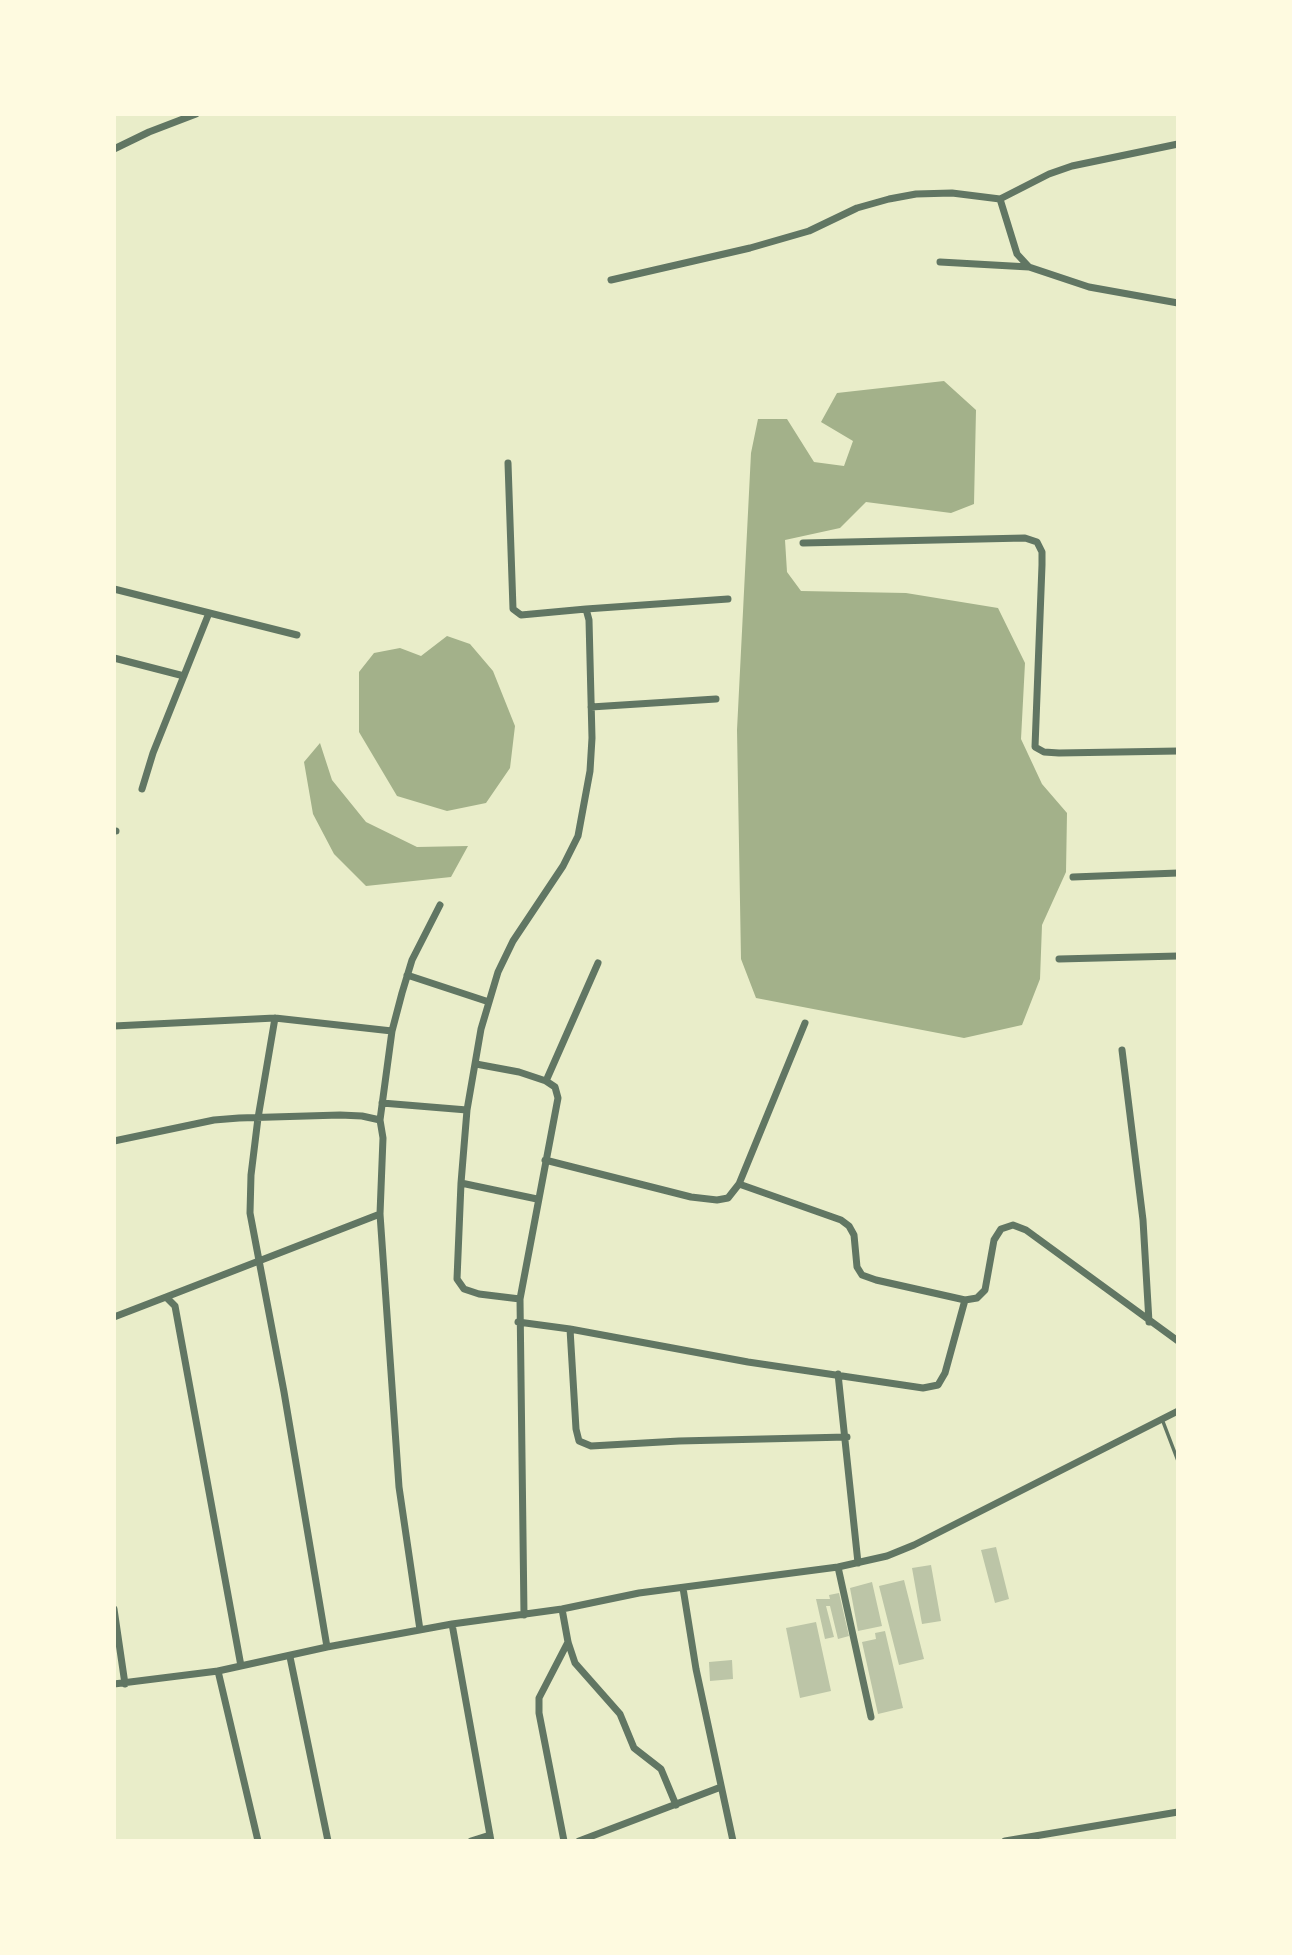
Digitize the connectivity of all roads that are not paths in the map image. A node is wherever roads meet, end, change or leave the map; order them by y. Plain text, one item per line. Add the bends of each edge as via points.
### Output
1 (196, 114) edge
2 (1178, 144) edge
3 (114, 149) edge
4 (1000, 199) junction
5 (940, 262) dead end
6 (1029, 267) junction
7 (611, 280) dead end
8 (1178, 303) edge
9 (508, 463) dead end
10 (803, 543) dead end
11 (114, 589) edge
12 (728, 599) dead end
13 (586, 609) junction
14 (209, 613) junction
15 (297, 635) dead end
16 (114, 658) edge
17 (184, 676) junction
18 (716, 699) dead end
19 (591, 706) junction
20 (1178, 751) edge
21 (142, 789) dead end
22 (1178, 873) edge
23 (1073, 877) dead end
24 (440, 905) dead end
25 (1178, 956) edge
26 (1059, 959) dead end
27 (598, 963) dead end
28 (407, 975) junction
29 (489, 1002) junction
30 (275, 1018) junction
31 (804, 1023) dead end
32 (114, 1026) edge
33 (392, 1031) junction
34 (1122, 1050) dead end
35 (475, 1064) junction
36 (546, 1082) junction
37 (382, 1103) junction
38 (467, 1111) junction
39 (258, 1118) junction
40 (380, 1121) junction
41 (114, 1141) edge
42 (545, 1160) junction
43 (461, 1183) junction
44 (739, 1184) junction
45 (537, 1199) junction
46 (380, 1214) junction
47 (258, 1260) junction
48 (166, 1297) junction
49 (520, 1299) junction
50 (965, 1300) junction
51 (114, 1317) edge
52 (518, 1322) junction
53 (1149, 1322) junction
54 (570, 1329) junction
55 (1178, 1341) edge
56 (838, 1374) junction
57 (1178, 1410) edge
58 (1162, 1419) junction
59 (846, 1437) junction
60 (1178, 1461) edge
61 (858, 1563) junction
62 (838, 1567) junction
63 (683, 1588) junction
64 (114, 1609) edge
65 (562, 1609) junction
66 (524, 1615) junction
67 (452, 1624) junction
68 (420, 1630) junction
69 (568, 1642) junction
70 (327, 1647) junction
71 (290, 1657) junction
72 (241, 1666) junction
73 (218, 1671) junction
74 (114, 1684) edge
75 (125, 1684) junction
76 (871, 1717) dead end
77 (721, 1787) junction
78 (676, 1805) junction
79 (1178, 1812) edge
80 (1076, 1830) junction
81 (491, 1838) edge
82 (258, 1841) edge
83 (328, 1841) edge
84 (471, 1841) edge
85 (564, 1841) edge
86 (579, 1841) edge
87 (733, 1841) edge
88 (1005, 1841) edge
89 (1078, 1841) edge

1 - 3 street
2 - 4 street via 1072,166
4 - 6 street via 1017,254
4 - 7 street via 952,193 888,199 856,208 809,231
5 - 6 street
6 - 8 street via 1089,287
9 - 13 street via 513,609 522,615
10 - 20 street via 1025,538 1037,542 1042,565 1035,747 1044,752
11 - 14 street
12 - 13 street
13 - 19 street
14 - 15 street
14 - 17 street
16 - 17 street
17 - 21 street
18 - 19 street
19 - 29 street via 590,771 578,836 564,866 513,941
22 - 23 street
24 - 28 street
25 - 26 street
27 - 36 street
28 - 29 street
28 - 33 street
29 - 35 street
30 - 32 street
30 - 33 street
30 - 39 street
31 - 44 street
33 - 37 street
34 - 53 street via 1141,1193
35 - 36 street
35 - 38 street
36 - 42 street via 555,1087 558,1098
37 - 38 street
37 - 40 street
38 - 43 street
39 - 40 street via 340,1115
39 - 41 street via 214,1120
39 - 47 street via 250,1213
40 - 46 street
42 - 44 street via 691,1197 728,1198
42 - 45 street
43 - 45 street
43 - 49 street via 457,1279 464,1289 479,1294
44 - 50 street via 841,1220 854,1235 862,1275
45 - 49 street
46 - 47 street
46 - 68 street via 399,1488
47 - 48 street
47 - 70 street
48 - 51 street
48 - 72 street via 179,1319
49 - 52 street
50 - 53 street via 985,1290 993,1240 1001,1229 1013,1225
50 - 56 street via 938,1385 923,1388
52 - 54 street
52 - 66 street
53 - 55 street
54 - 56 street
54 - 59 street via 576,1429 579,1441 590,1446
56 - 59 street
57 - 58 street
58 - 60 lane
58 - 61 street via 914,1545
59 - 61 street
61 - 62 street
62 - 63 street
62 - 76 street
63 - 65 street
63 - 77 street
64 - 75 street
65 - 66 street
65 - 69 street
66 - 67 street
67 - 68 street
67 - 81 street
68 - 70 street
69 - 78 street via 575,1663 620,1714 634,1748 661,1769
69 - 85 street via 539,1698
70 - 71 street
71 - 72 street
71 - 83 street
72 - 73 street
73 - 75 street
73 - 82 street
74 - 75 street
77 - 78 street
77 - 87 street
78 - 86 street
79 - 80 street
80 - 88 street
80 - 89 street
81 - 84 street

